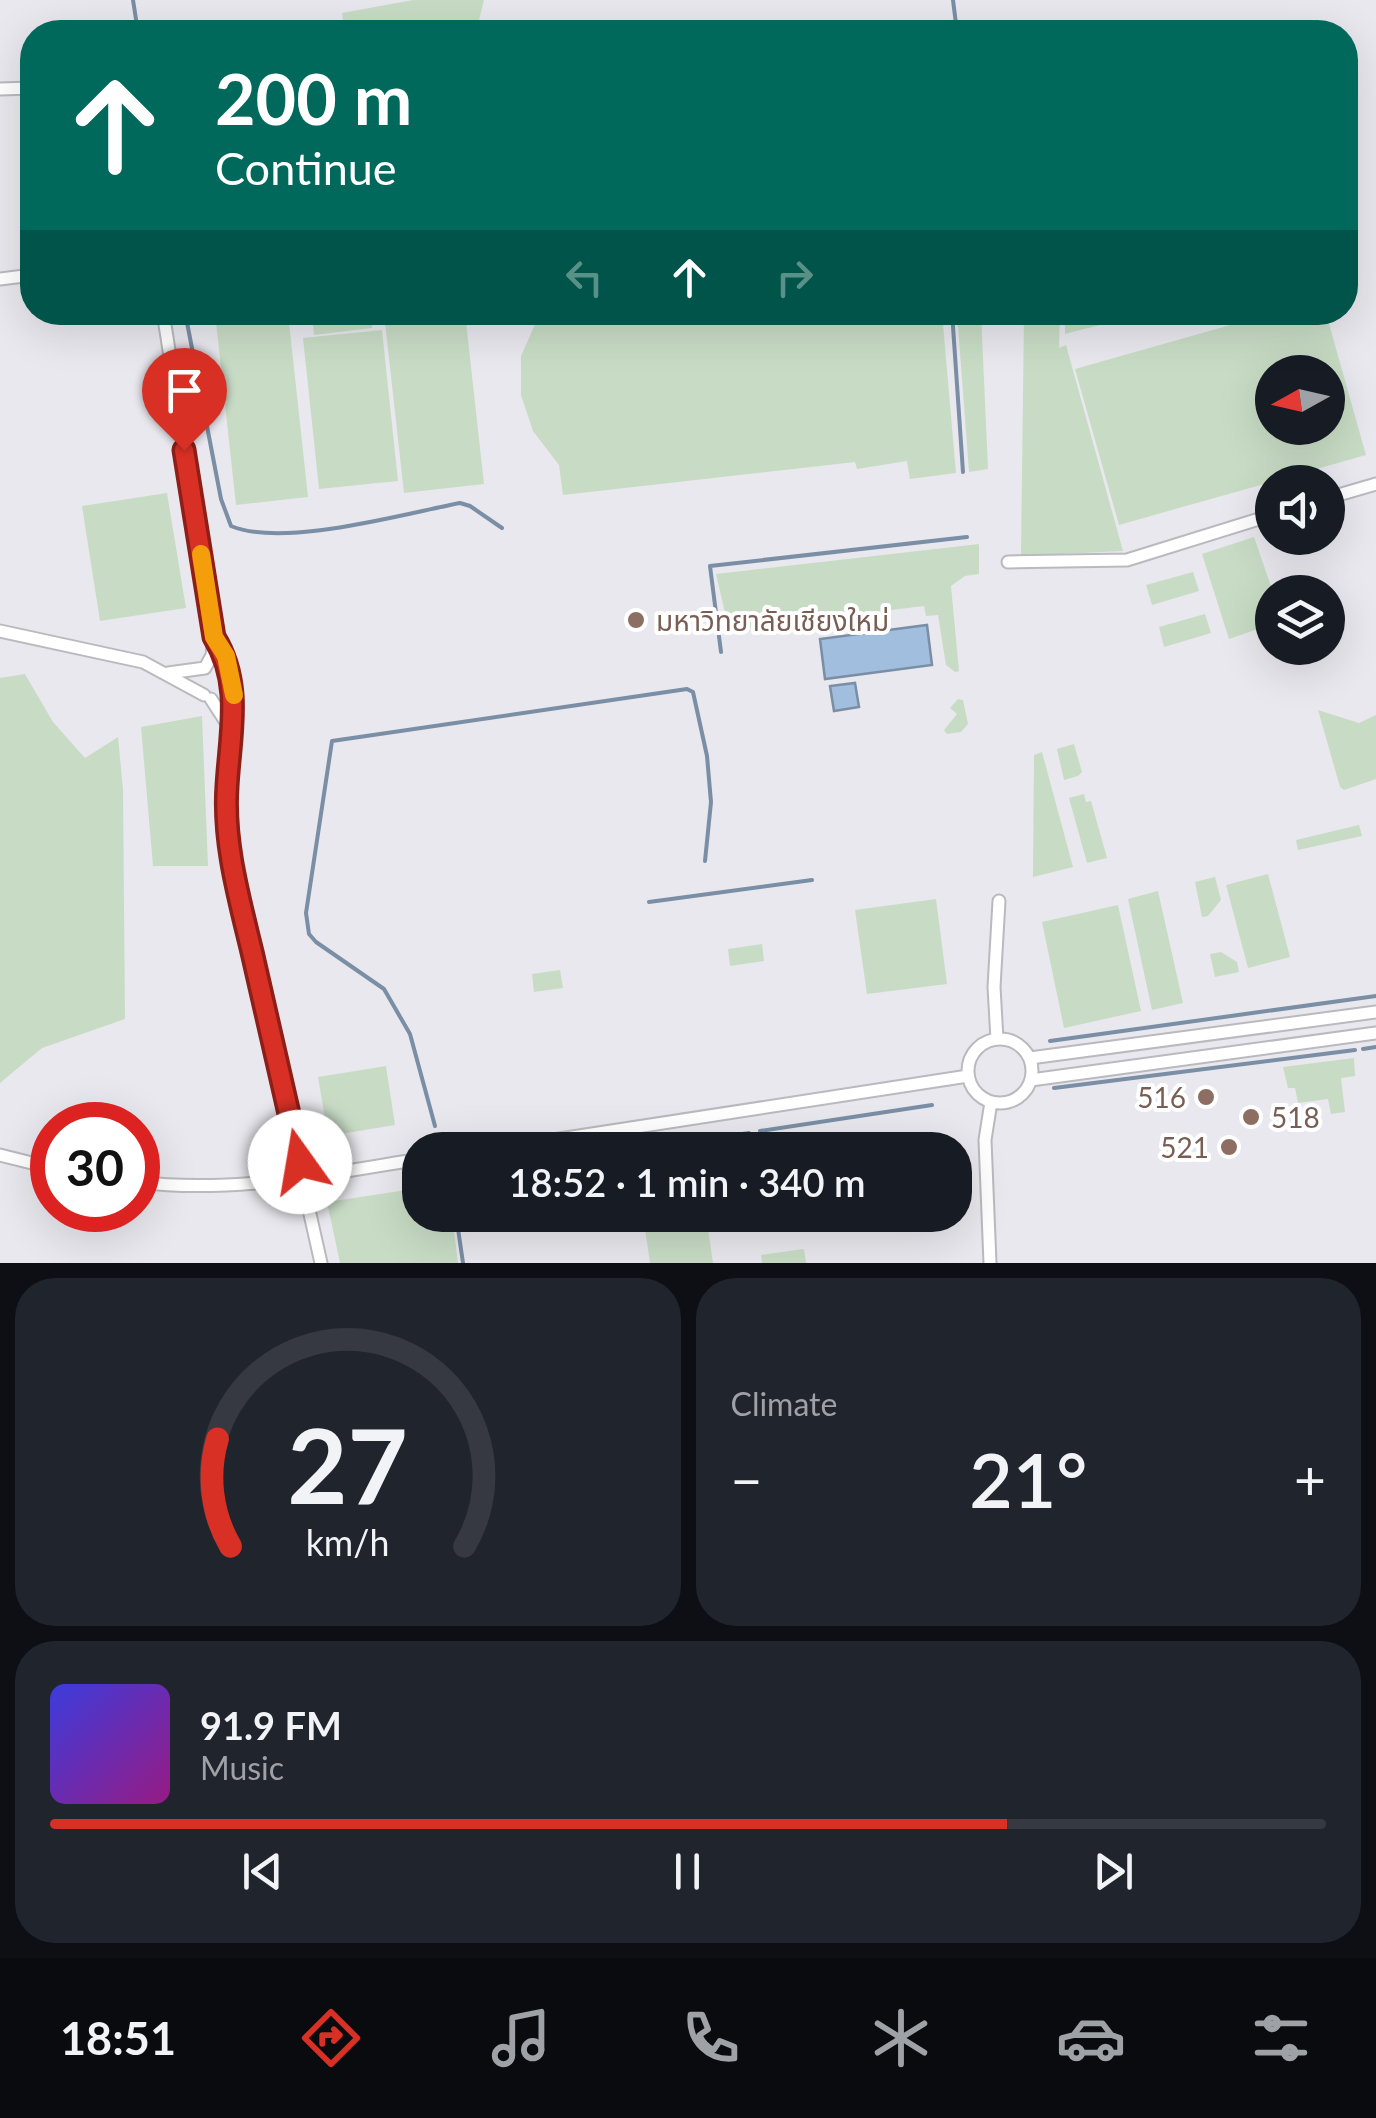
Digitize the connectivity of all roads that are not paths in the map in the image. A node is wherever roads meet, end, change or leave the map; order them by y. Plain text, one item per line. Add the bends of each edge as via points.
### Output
1 (166, 325) edge
2 (1376, 484) edge
3 (1345, 493) edge
4 (1255, 520) edge
5 (1008, 562) dead end
6 (0, 632) edge
7 (214, 637) junction
8 (168, 673) junction
9 (232, 735) junction
10 (999, 901) dead end
11 (1376, 1012) edge
12 (1376, 1034) edge
13 (997, 1039) junction
14 (1030, 1058) junction
15 (968, 1076) junction
16 (1031, 1080) junction
17 (990, 1102) junction
18 (605, 1132) edge
19 (0, 1154) edge
20 (30, 1162) edge
21 (402, 1163) edge
22 (304, 1177) junction
23 (160, 1183) edge
24 (321, 1263) edge
25 (990, 1263) edge

1 - 7 street
2 - 3 street
4 - 5 street via 1127,560
6 - 8 street
7 - 8 street via 206,668
7 - 9 street via 232,679
8 - 9 street via 207,697
9 - 22 street via 226,788 232,868
10 - 13 street
11 - 14 street
12 - 16 street
13 - 14 street via 1020,1046
13 - 15 street via 973,1054
14 - 16 street
15 - 17 street
15 - 18 street
16 - 17 street via 1008,1102
17 - 25 street
19 - 20 street
21 - 22 street
22 - 23 street
22 - 24 street

